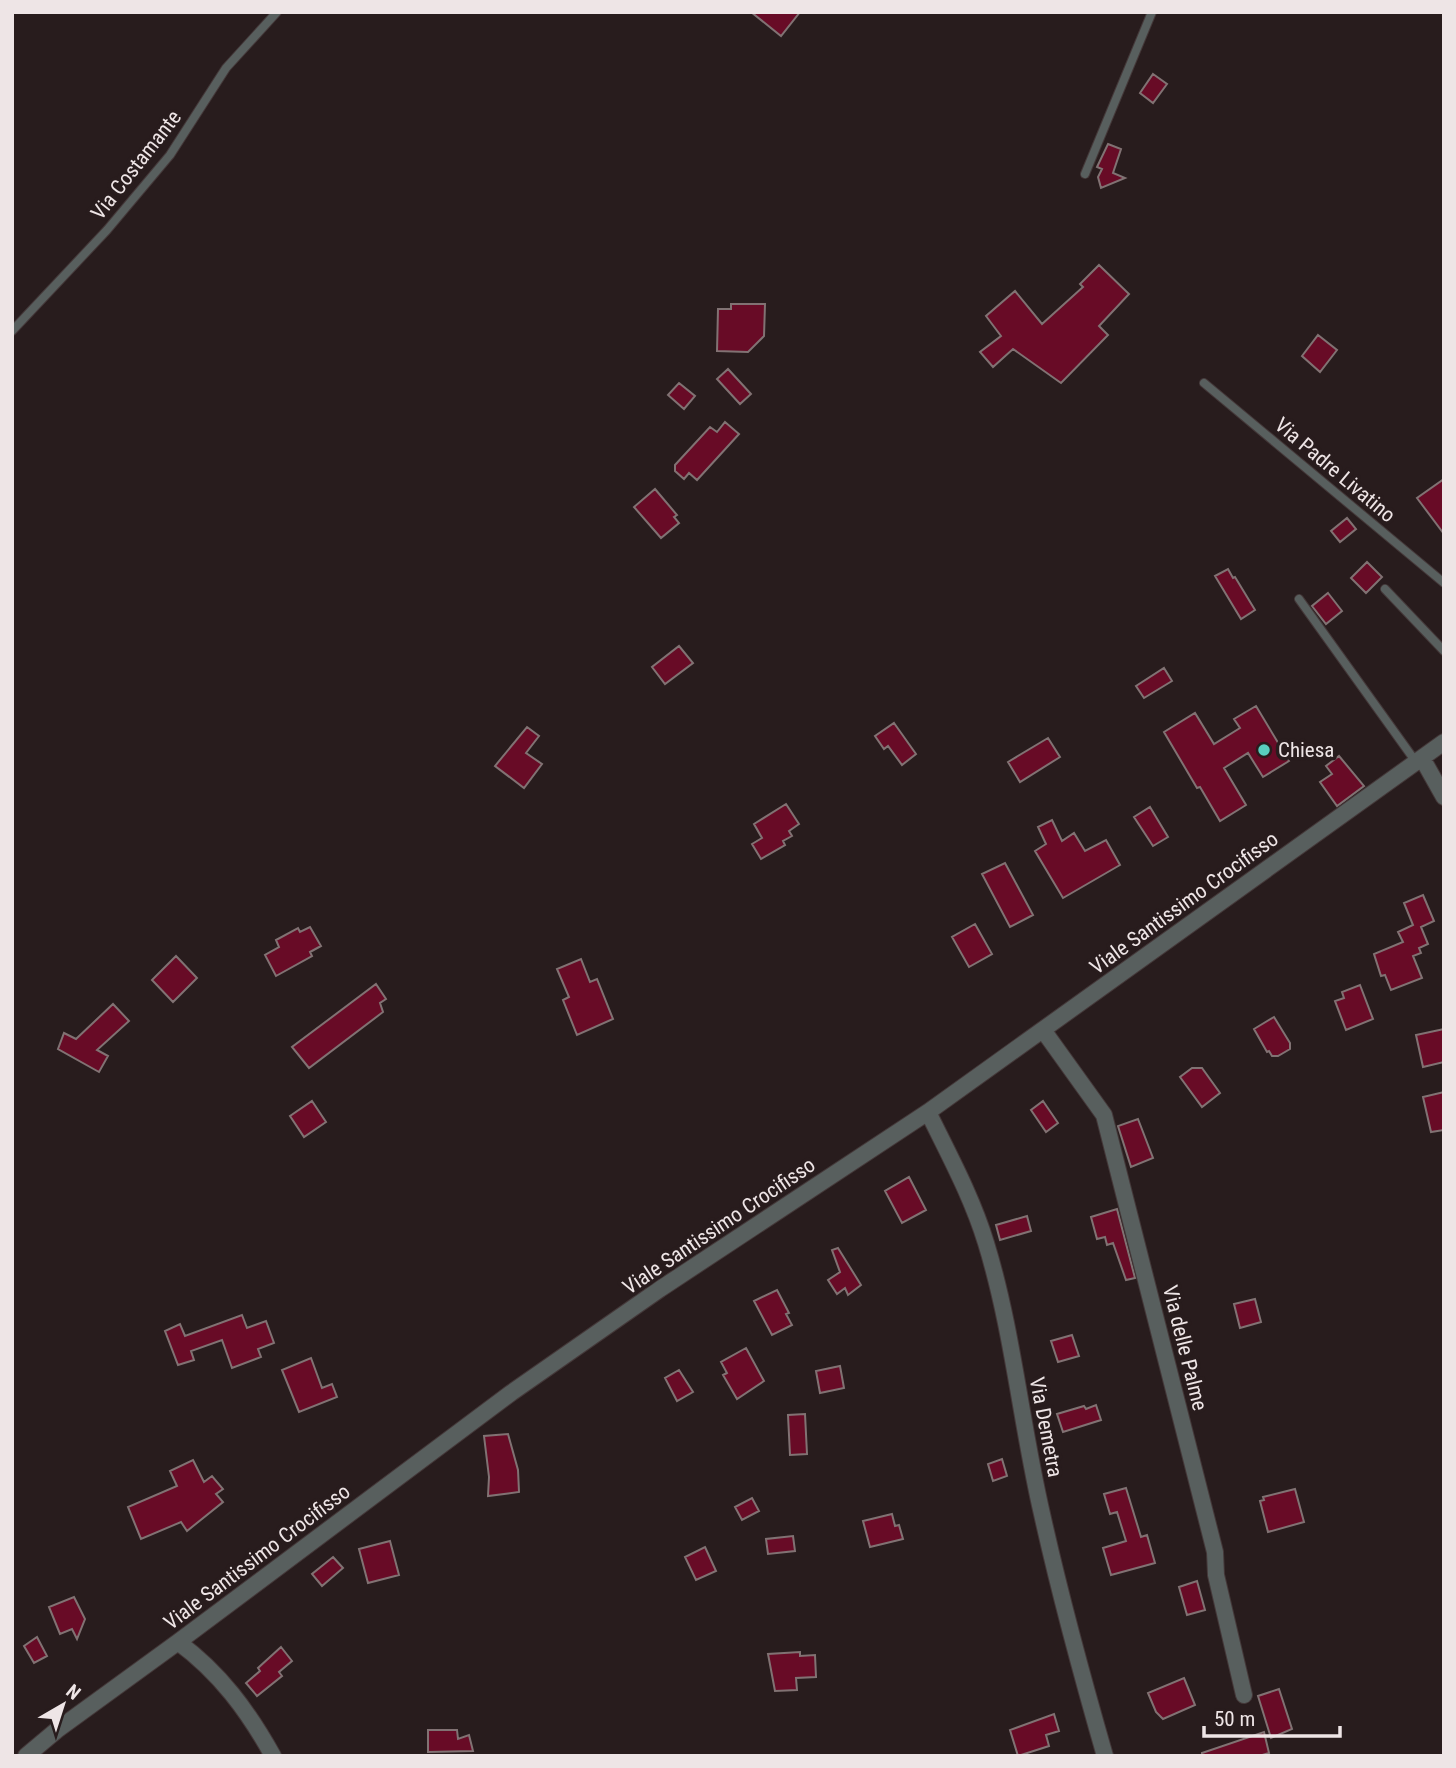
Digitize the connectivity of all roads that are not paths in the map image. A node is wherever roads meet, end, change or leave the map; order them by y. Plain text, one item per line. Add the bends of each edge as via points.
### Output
1 (277, 12) edge
2 (1152, 12) edge
3 (1085, 174) dead end
4 (12, 331) edge
5 (1204, 383) dead end
6 (1444, 583) edge
7 (1385, 589) dead end
8 (1299, 599) dead end
9 (1444, 651) edge
10 (1444, 742) edge
11 (1419, 760) junction
12 (1444, 797) edge
13 (1043, 1030) junction
14 (928, 1112) junction
15 (178, 1642) junction
16 (1244, 1695) dead end
17 (26, 1756) edge
18 (273, 1756) edge
19 (1105, 1756) edge

1 - 4 lane, Via Costamante via 226,68 170,155
2 - 3 lane
5 - 6 lane, Via Padre Livatino
7 - 9 lane
8 - 11 lane
10 - 11 street, Viale Santissimo Crocifisso
11 - 12 street
11 - 13 street, Viale Santissimo Crocifisso
13 - 14 street, Viale Santissimo Crocifisso
13 - 16 street, Via delle Palme via 1104,1115 1214,1552
14 - 15 street, Viale Santissimo Crocifisso via 511,1393
14 - 19 street, Via Demetra via 986,1244 1041,1512
15 - 17 street, Viale Santissimo Crocifisso
15 - 18 street via 215,1673

